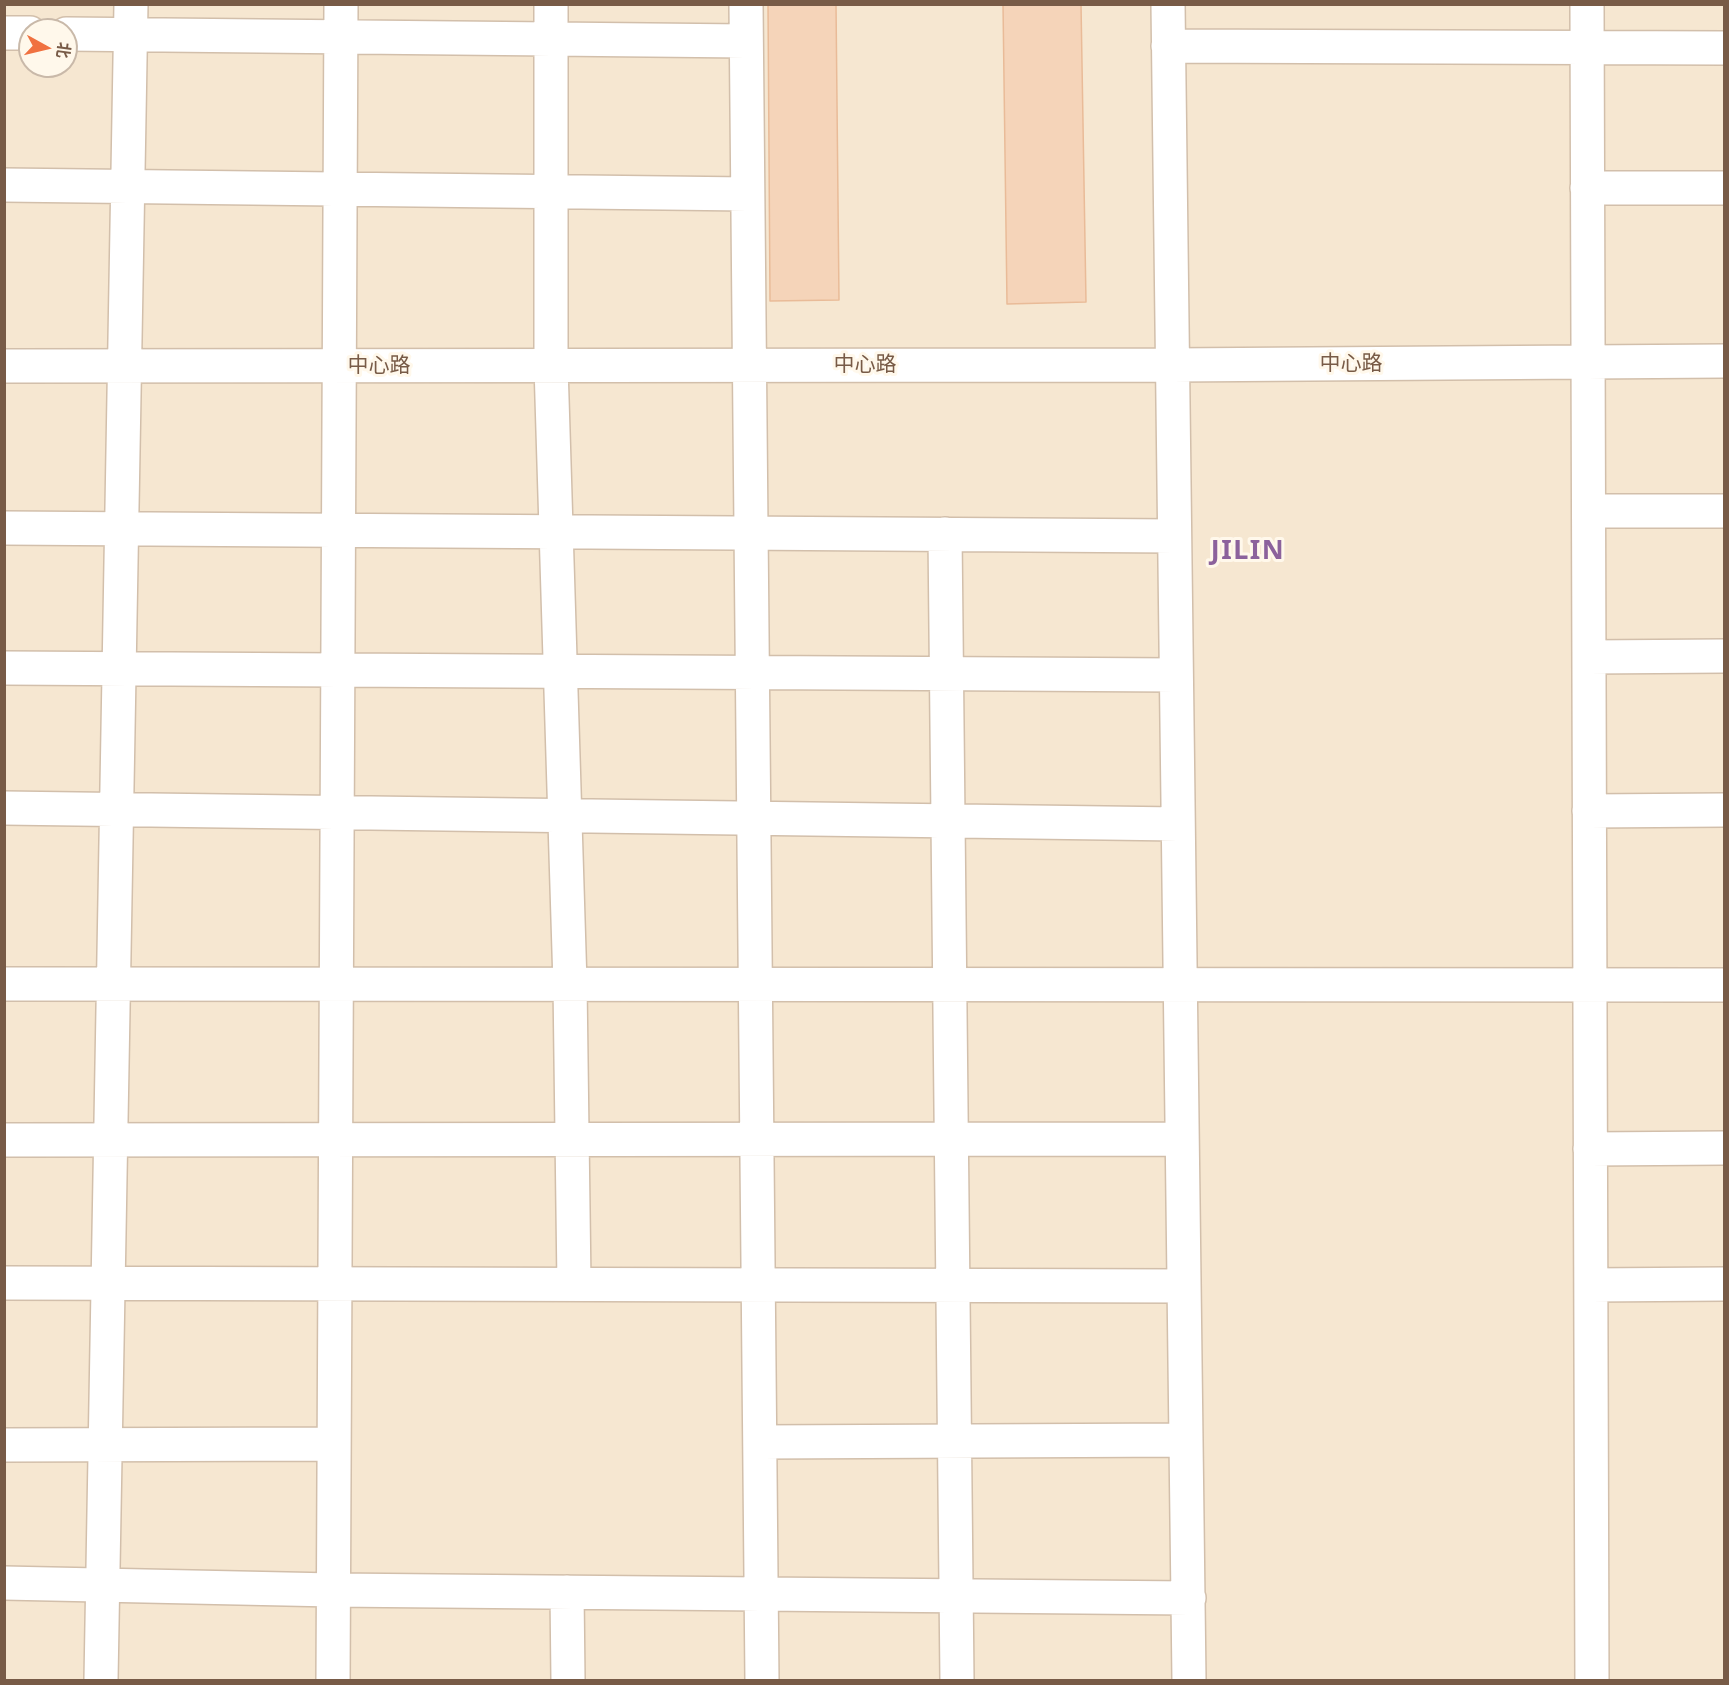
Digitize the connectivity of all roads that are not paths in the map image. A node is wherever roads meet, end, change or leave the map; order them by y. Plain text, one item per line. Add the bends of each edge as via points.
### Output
1 (341, 4) edge
2 (550, 4) edge
3 (746, 4) edge
4 (1168, 4) edge
5 (1587, 4) edge
6 (131, 19) edge
7 (78, 31) edge
8 (341, 37) junction
9 (550, 39) junction
10 (746, 41) junction
11 (1168, 46) junction
12 (1587, 48) junction
13 (1725, 48) edge
14 (4, 185) edge
15 (128, 187) junction
16 (1587, 188) junction
17 (1725, 188) edge
18 (340, 189) junction
19 (551, 192) junction
20 (747, 194) junction
21 (1725, 361) edge
22 (1588, 362) junction
23 (1172, 365) junction
24 (4, 366) edge
25 (124, 366) junction
26 (339, 366) junction
27 (551, 366) junction
28 (750, 366) junction
29 (1589, 511) junction
30 (1725, 511) edge
31 (4, 528) edge
32 (122, 529) junction
33 (338, 530) junction
34 (556, 532) junction
35 (751, 533) junction
36 (945, 534) junction
37 (1174, 536) junction
38 (1725, 656) edge
39 (1589, 657) junction
40 (4, 668) edge
41 (119, 669) junction
42 (338, 670) junction
43 (560, 672) junction
44 (753, 673) junction
45 (946, 674) junction
46 (1176, 675) junction
47 (4, 808) edge
48 (117, 810) junction
49 (1725, 810) edge
50 (1589, 811) junction
51 (337, 813) junction
52 (564, 816) junction
53 (754, 819) junction
54 (948, 821) junction
55 (1178, 824) junction
56 (4, 984) edge
57 (114, 984) junction
58 (336, 984) junction
59 (570, 984) junction
60 (755, 984) junction
61 (1590, 984) junction
62 (950, 985) junction
63 (1180, 985) junction
64 (1725, 985) edge
65 (757, 1139) junction
66 (951, 1139) junction
67 (1182, 1139) junction
68 (4, 1140) edge
69 (111, 1140) junction
70 (336, 1140) junction
71 (572, 1140) junction
72 (1725, 1148) edge
73 (1590, 1149) junction
74 (4, 1283) edge
75 (108, 1283) junction
76 (335, 1283) junction
77 (573, 1284) junction
78 (1725, 1284) edge
79 (759, 1285) junction
80 (953, 1285) junction
81 (1591, 1285) junction
82 (1184, 1286) junction
83 (1186, 1440) junction
84 (955, 1441) junction
85 (760, 1442) junction
86 (334, 1444) junction
87 (4, 1445) edge
88 (105, 1445) junction
89 (4, 1583) edge
90 (103, 1585) junction
91 (333, 1590) junction
92 (567, 1592) junction
93 (762, 1593) junction
94 (956, 1596) junction
95 (1188, 1598) junction
96 (101, 1680) edge
97 (333, 1680) edge
98 (568, 1680) edge
99 (762, 1680) edge
100 (957, 1680) edge
101 (1190, 1680) edge
102 (1592, 1680) edge

1 - 8 street
2 - 9 street
3 - 10 street
4 - 11 street
5 - 12 street
6 - 7 street
6 - 8 street
6 - 15 street
8 - 9 street
8 - 18 street
9 - 10 street
9 - 19 street
10 - 20 street
11 - 12 street
11 - 23 street
12 - 13 street
12 - 16 street
14 - 15 street
15 - 18 street
15 - 25 street
16 - 17 street
16 - 22 street
18 - 19 street
18 - 26 street
19 - 20 street
19 - 27 street
20 - 28 street
21 - 22 street, 中心路
22 - 23 street, 中心路
22 - 29 street
23 - 28 street, 中心路
23 - 37 street
24 - 25 street, 中心路
25 - 26 street, 中心路
25 - 32 street
26 - 27 street, 中心路
26 - 33 street
27 - 28 street, 中心路
27 - 34 street
28 - 35 street
29 - 30 street
29 - 39 street
31 - 32 street
32 - 33 street
32 - 41 street
33 - 34 street
33 - 42 street
34 - 35 street
34 - 43 street
35 - 36 street
35 - 44 street
36 - 37 street
36 - 45 street
37 - 46 street
38 - 39 street
39 - 50 street
40 - 41 street
41 - 42 street
41 - 48 street
42 - 43 street
42 - 51 street
43 - 44 street
43 - 52 street
44 - 45 street
44 - 53 street
45 - 46 street
45 - 54 street
46 - 55 street
47 - 48 street
48 - 51 street
48 - 57 street
49 - 50 street
50 - 61 street
51 - 52 street
51 - 58 street
52 - 53 street
52 - 59 street
53 - 54 street
53 - 60 street
54 - 55 street
54 - 62 street
55 - 63 street
56 - 57 street
57 - 58 street
57 - 69 street
58 - 59 street
58 - 70 street
59 - 60 street
59 - 71 street
60 - 62 street
60 - 65 street
61 - 63 street
61 - 64 street
61 - 73 street
62 - 63 street
62 - 66 street
63 - 67 street
65 - 66 street
65 - 71 street
65 - 79 street
66 - 67 street
66 - 80 street
67 - 82 street
68 - 69 street
69 - 70 street
69 - 75 street
70 - 71 street
70 - 76 street
71 - 77 street
72 - 73 street
73 - 81 street
74 - 75 street
75 - 76 street
75 - 88 street
76 - 77 street
76 - 86 street
77 - 79 street
78 - 81 street
79 - 80 street
79 - 85 street
80 - 82 street
80 - 84 street
81 - 102 street
82 - 83 street
83 - 84 street
83 - 95 street
84 - 85 street
84 - 94 street
85 - 93 street
86 - 88 street
86 - 91 street
87 - 88 street
88 - 90 street
89 - 90 street
90 - 91 street
90 - 96 street
91 - 92 street
91 - 97 street
92 - 93 street
92 - 98 street
93 - 94 street
93 - 99 street
94 - 95 street
94 - 100 street
95 - 101 street

